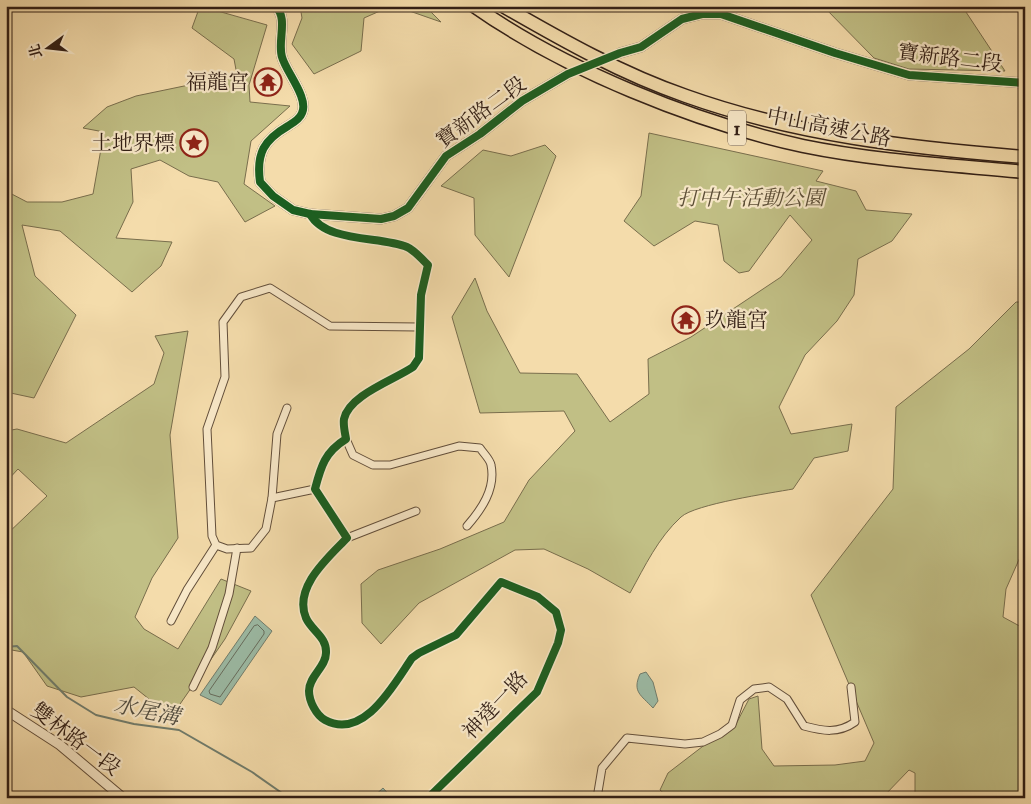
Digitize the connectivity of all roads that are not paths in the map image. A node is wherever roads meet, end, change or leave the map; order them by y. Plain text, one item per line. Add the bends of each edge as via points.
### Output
1 (275, 6) edge
2 (474, 6) edge
3 (503, 6) edge
4 (620, 53) tunnel mouth
5 (568, 74) tunnel mouth
6 (1025, 83) edge
7 (1025, 157) edge
8 (1025, 172) edge
9 (310, 214) junction
10 (418, 327) junction
11 (286, 408) dead end
12 (346, 439) junction
13 (316, 489) junction
14 (272, 498) junction
15 (416, 511) dead end
16 (467, 526) dead end
17 (347, 538) junction
18 (216, 545) junction
19 (237, 548) junction
20 (171, 621) dead end
21 (193, 687) dead end
22 (851, 687) dead end
23 (6, 710) edge
24 (123, 798) edge
25 (428, 798) edge
26 (597, 798) edge

1 - 9 street, 寶新路二段 via 280,10 282,21 282,58 303,101 302,113 266,142 258,161 260,182 293,210
2 - 8 highway, 中山高速公路 / 1 via 560,56 673,108 713,121 805,146 908,162
3 - 7 highway, 中山高速公路 / 1 via 580,50 639,78 721,108 896,146
4 - 6 street, 寶新路二段 via 641,47 682,19 721,14 834,54 910,75
5 - 9 street, 寶新路二段 via 522,101 446,156 408,208 394,216 381,219
9 - 10 street via 315,224 339,234 408,247 428,265
10 - 12 street via 419,358 413,367 357,399 348,409 344,421
10 - 18 street via 330,326 270,288 241,297 222,322 225,377 207,429 212,536
11 - 14 street via 277,434
12 - 13 street via 325,458
12 - 16 street via 353,455 373,465 390,465 459,446 480,448 491,464 489,490 482,509
13 - 14 street
13 - 17 street
14 - 19 street via 266,529 251,548
15 - 17 street
17 - 25 street, 神達一路 via 307,585 304,598 306,618 324,640 326,654 313,676 309,690 311,700 322,718 333,724 357,721 373,711 412,658 456,635 501,582 538,598 556,612 561,630 558,643 537,692
18 - 19 street
18 - 20 street
19 - 21 street via 229,594 212,648
22 - 26 street via 855,722 843,730 821,731 804,726 787,699 770,687 754,689 740,700 732,725 703,742 685,744 627,738 602,768
23 - 24 street, 雙林路一段 via 60,745

